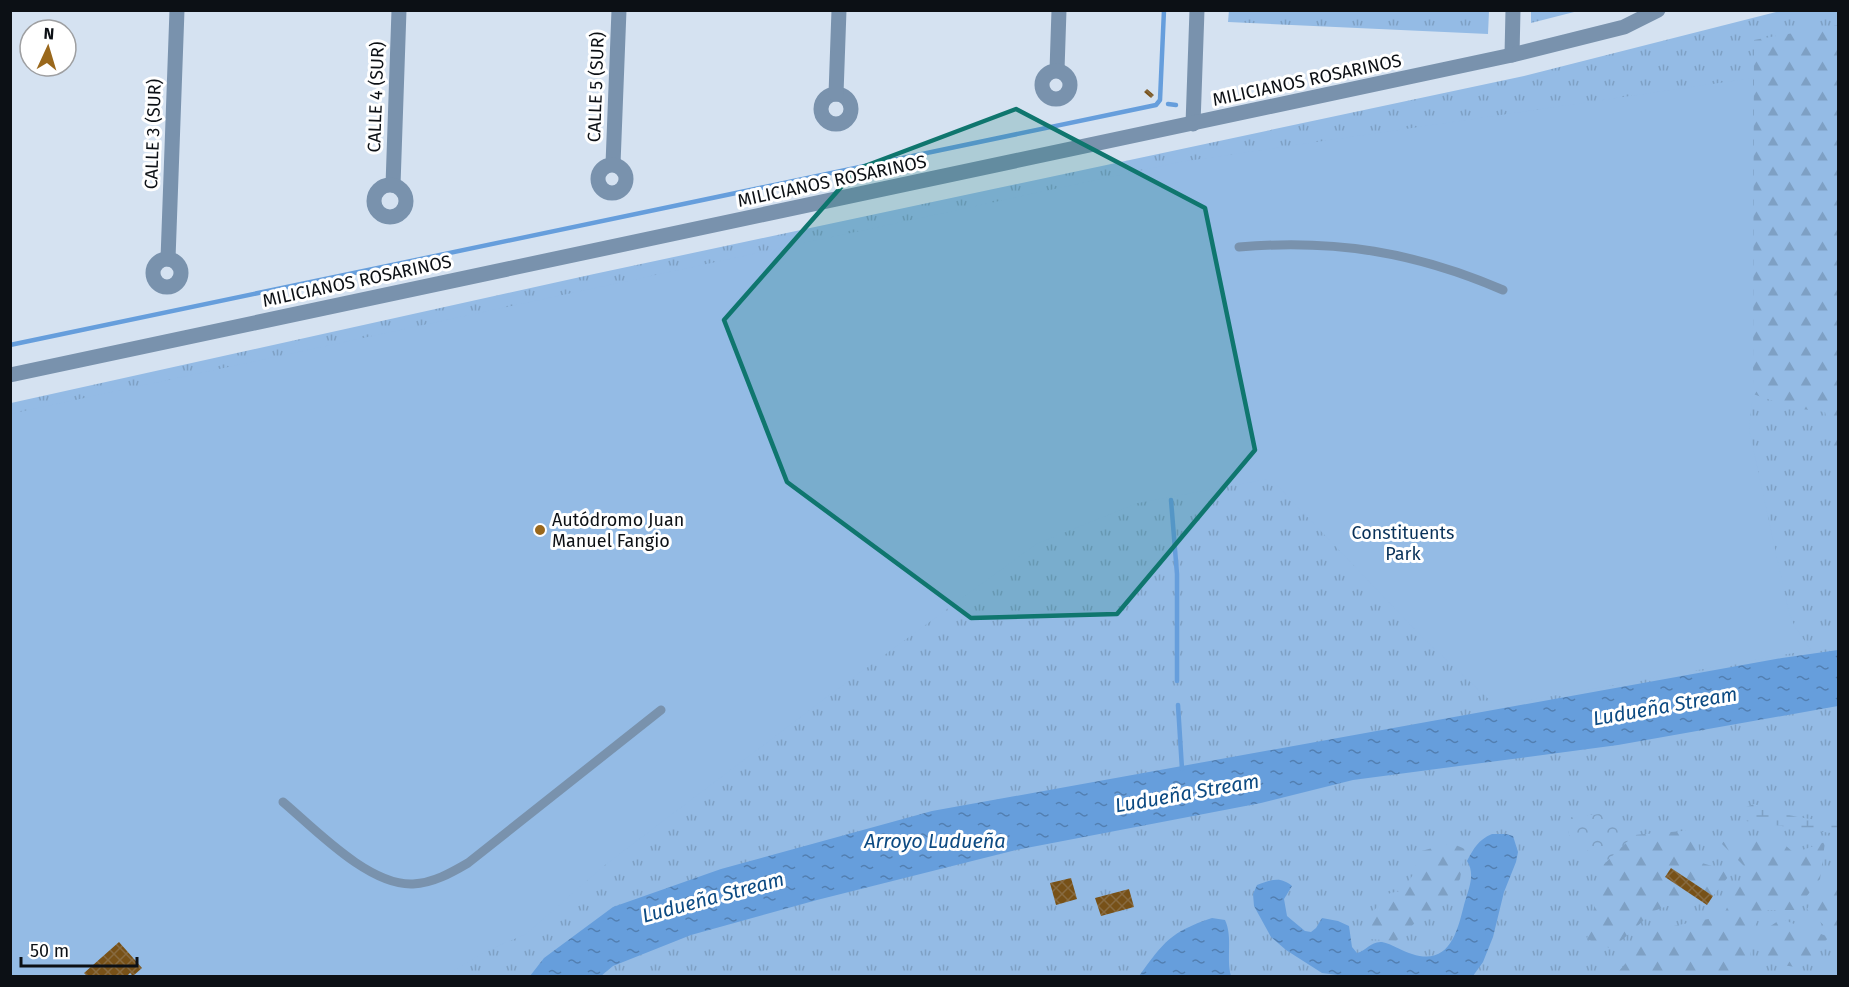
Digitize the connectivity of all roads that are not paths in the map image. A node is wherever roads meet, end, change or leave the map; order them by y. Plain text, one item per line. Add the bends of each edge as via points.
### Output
1 (177, 10) edge
2 (399, 10) edge
3 (619, 10) edge
4 (839, 10) edge
5 (1059, 10) edge
6 (1197, 10) edge
7 (1513, 10) edge
8 (1658, 10) edge
9 (1512, 55) junction
10 (1057, 70) dead end
11 (836, 94) dead end
12 (1193, 124) junction
13 (613, 164) dead end
14 (393, 185) dead end
15 (1239, 247) dead end
16 (168, 259) dead end
17 (1503, 290) dead end
18 (10, 375) edge
19 (661, 710) dead end
20 (284, 802) dead end

1 - 16 street, CALLE 3 (SUR)
2 - 14 street, CALLE 4 (SUR)
3 - 13 street, CALLE 5 (SUR)
4 - 11 street
5 - 10 street
6 - 12 street
7 - 9 street
8 - 9 street, MILICIANOS ROSARINOS via 1624,27
9 - 12 street, MILICIANOS ROSARINOS
12 - 18 street, MILICIANOS ROSARINOS
15 - 17 lane via 1299,243 1389,252 1447,268
19 - 20 lane via 468,863 429,882 398,883 366,869

